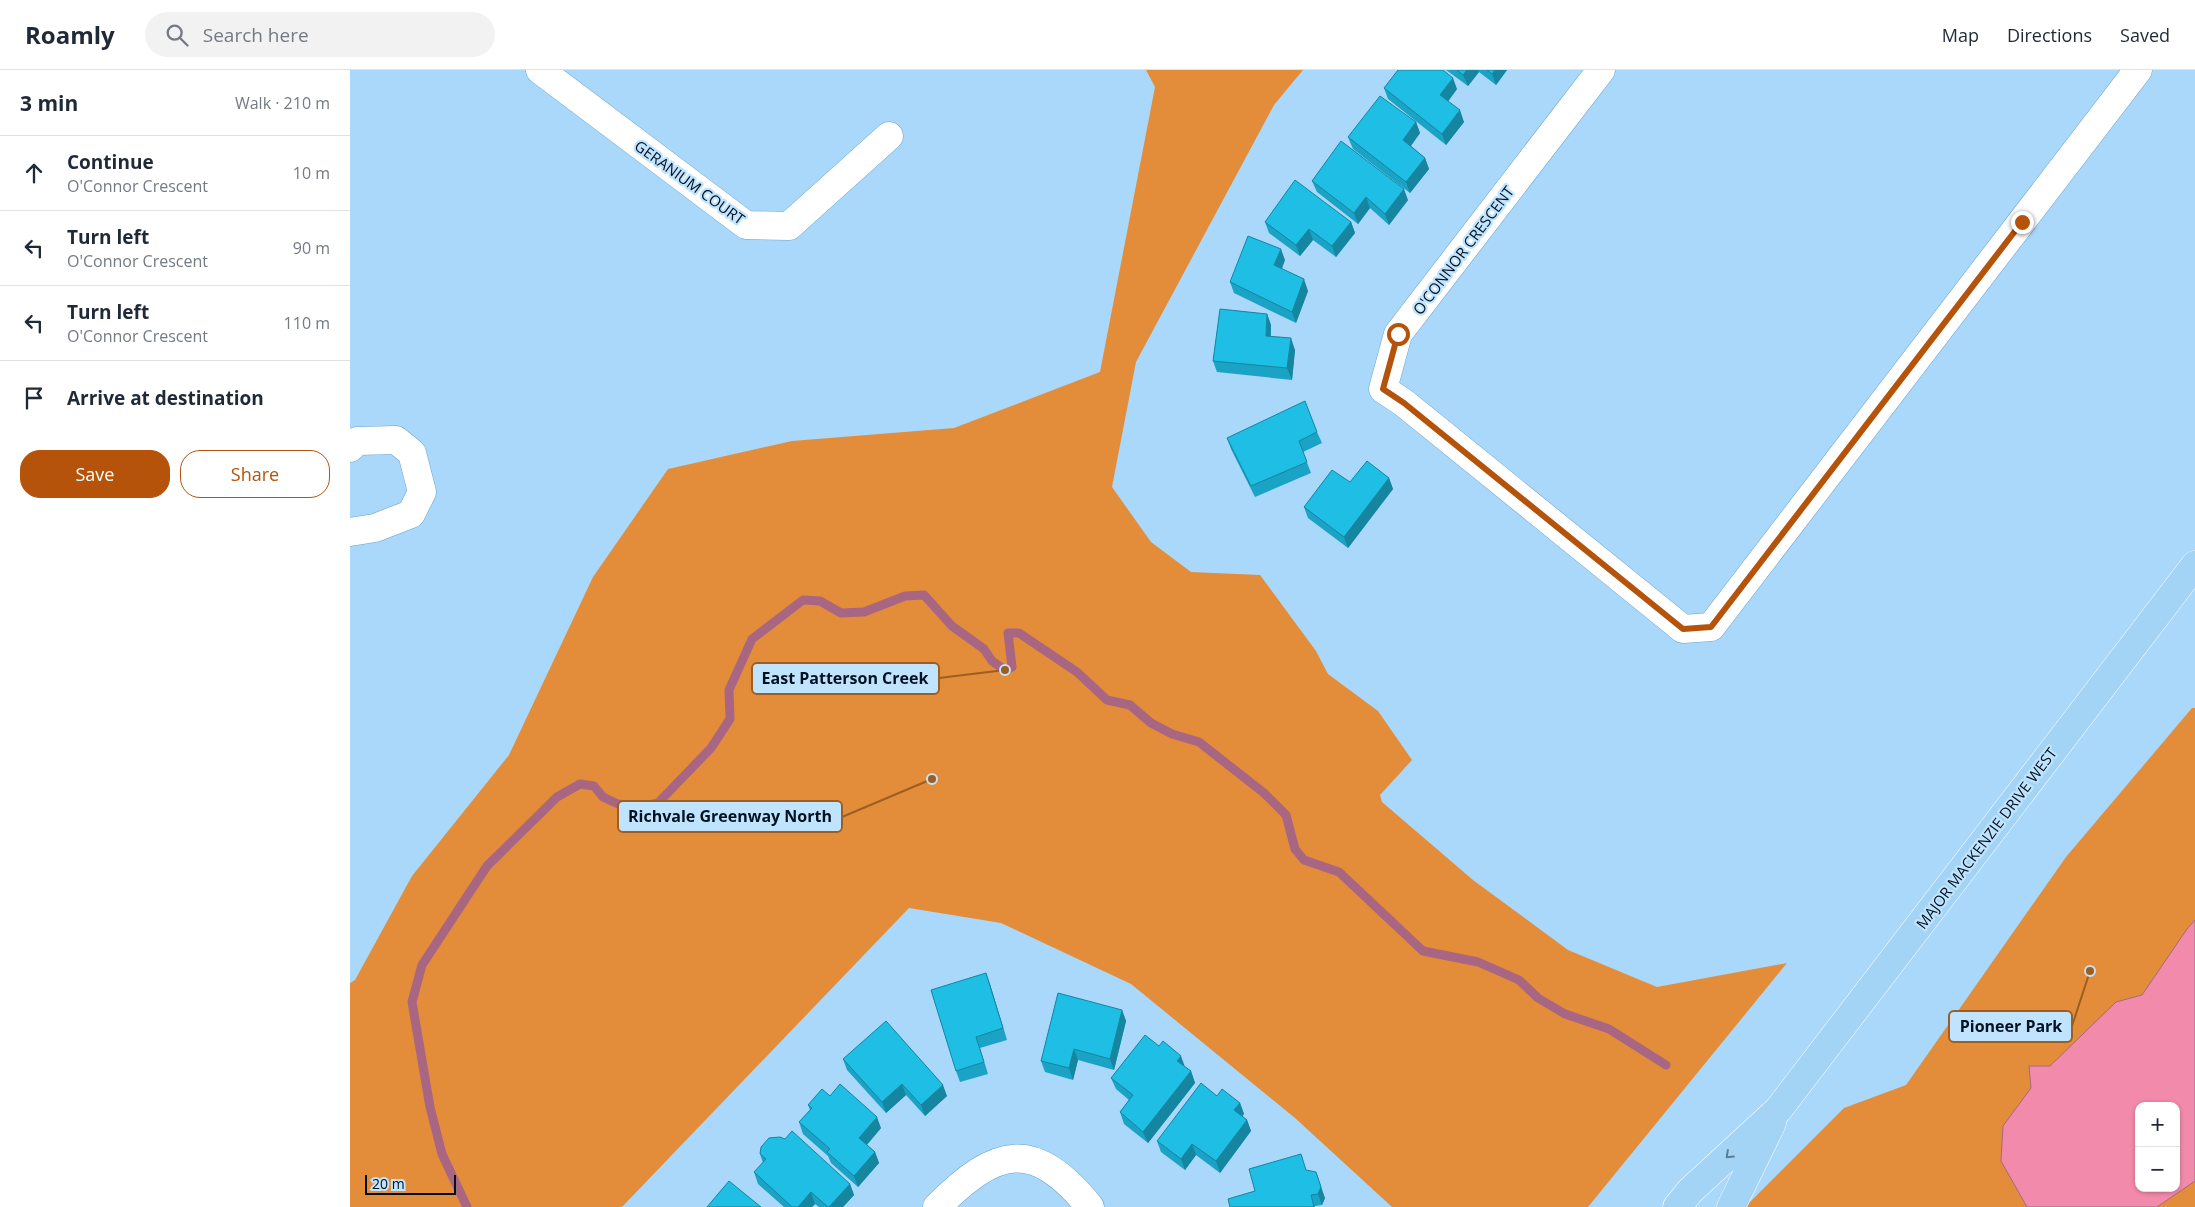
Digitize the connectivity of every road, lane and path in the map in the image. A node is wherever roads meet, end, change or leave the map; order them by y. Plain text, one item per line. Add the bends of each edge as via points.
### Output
1 (540, 70) edge
2 (1601, 70) edge
3 (2138, 70) edge
4 (889, 136) dead end
5 (350, 448) edge
6 (350, 532) edge
7 (2195, 565) edge
8 (1778, 1110) junction
9 (936, 1207) edge
10 (1090, 1207) edge
11 (1677, 1207) edge
12 (1731, 1207) edge

1 - 4 street, GERANIUM COURT via 746,225 789,226
2 - 3 street, O'CONNOR CRESCENT via 1398,334 1383,389 1683,629 1711,627
5 - 6 street via 357,441 396,440 412,453 422,492 410,514 375,528
7 - 8 main road, MAJOR MACKENZIE DRIVE WEST
8 -> 11 main road, MAJOR MACKENZIE DRIVE WEST via 1690,1191
8 - 12 main road, MAJOR MACKENZIE DRIVE WEST
9 - 10 street via 961,1183 996,1161 1019,1158 1040,1162 1074,1187

